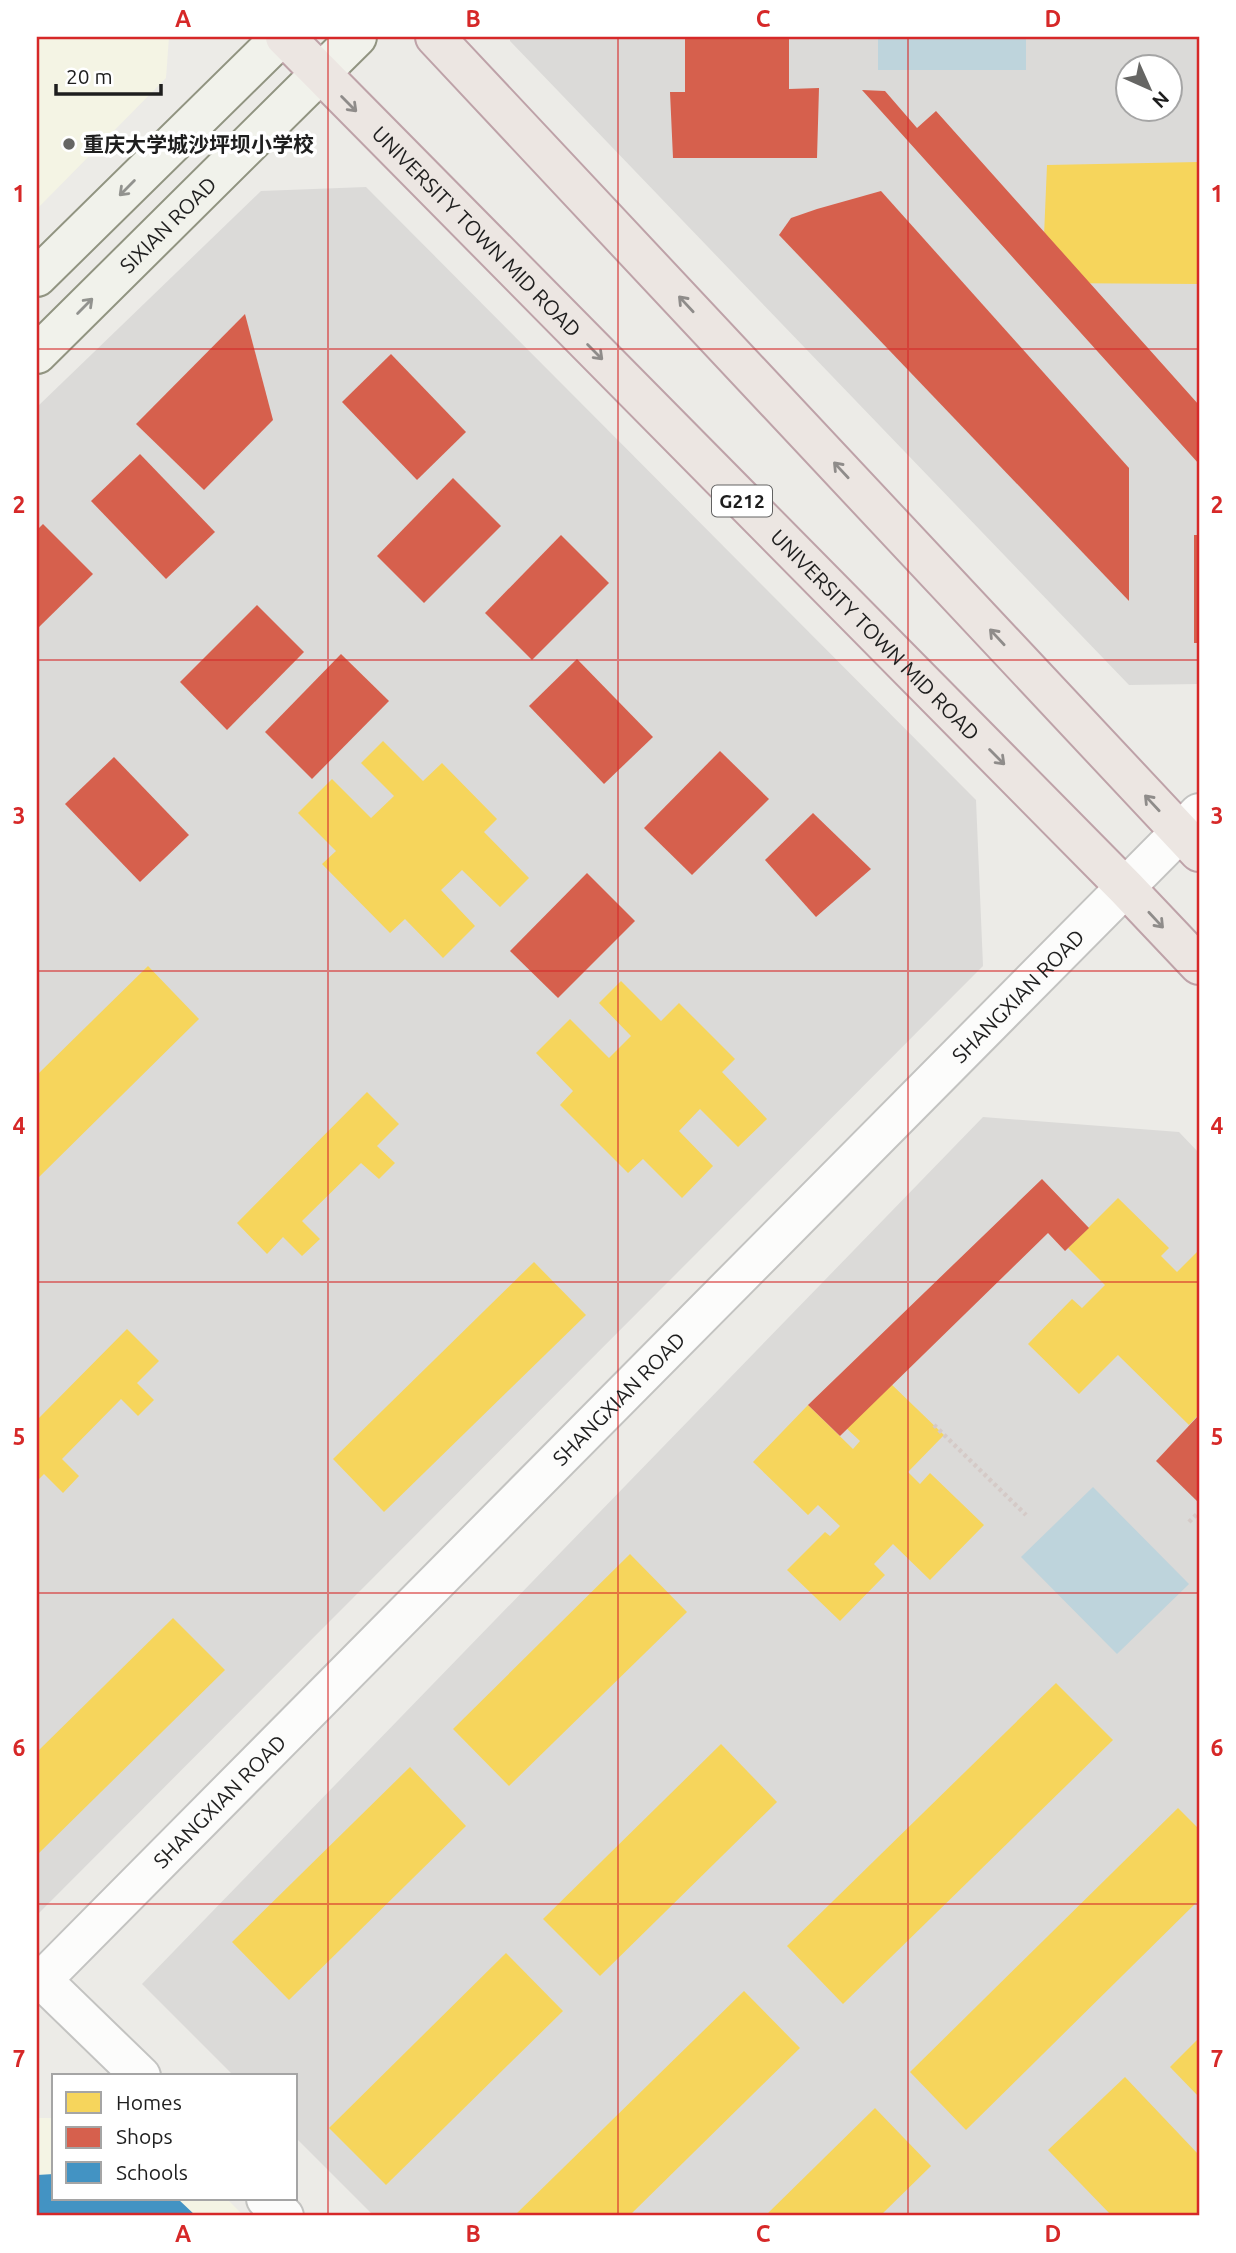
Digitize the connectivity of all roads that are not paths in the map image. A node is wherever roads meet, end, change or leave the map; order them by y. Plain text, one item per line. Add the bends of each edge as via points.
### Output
1 (283, 37) edge
2 (357, 37) edge
3 (435, 37) edge
4 (319, 74) junction
5 (37, 277) edge
6 (37, 354) edge
7 (1193, 833) edge
8 (1126, 888) junction
9 (1199, 965) edge
10 (39, 1982) edge
11 (139, 2074) edge
12 (267, 2200) edge
13 (284, 2216) edge

1 - 4 highway, UNIVERSITY TOWN MID ROAD / G212
1 -> 5 main road
2 - 4 main road, SIXIAN ROAD
7 -> 3 highway
6 -> 4 main road, SIXIAN ROAD
4 -> 8 highway, UNIVERSITY TOWN MID ROAD / G212
7 - 8 street, SHANGXIAN ROAD
8 -> 9 highway, UNIVERSITY TOWN MID ROAD / G212
8 - 10 street, SHANGXIAN ROAD
10 - 11 street
12 - 13 street

